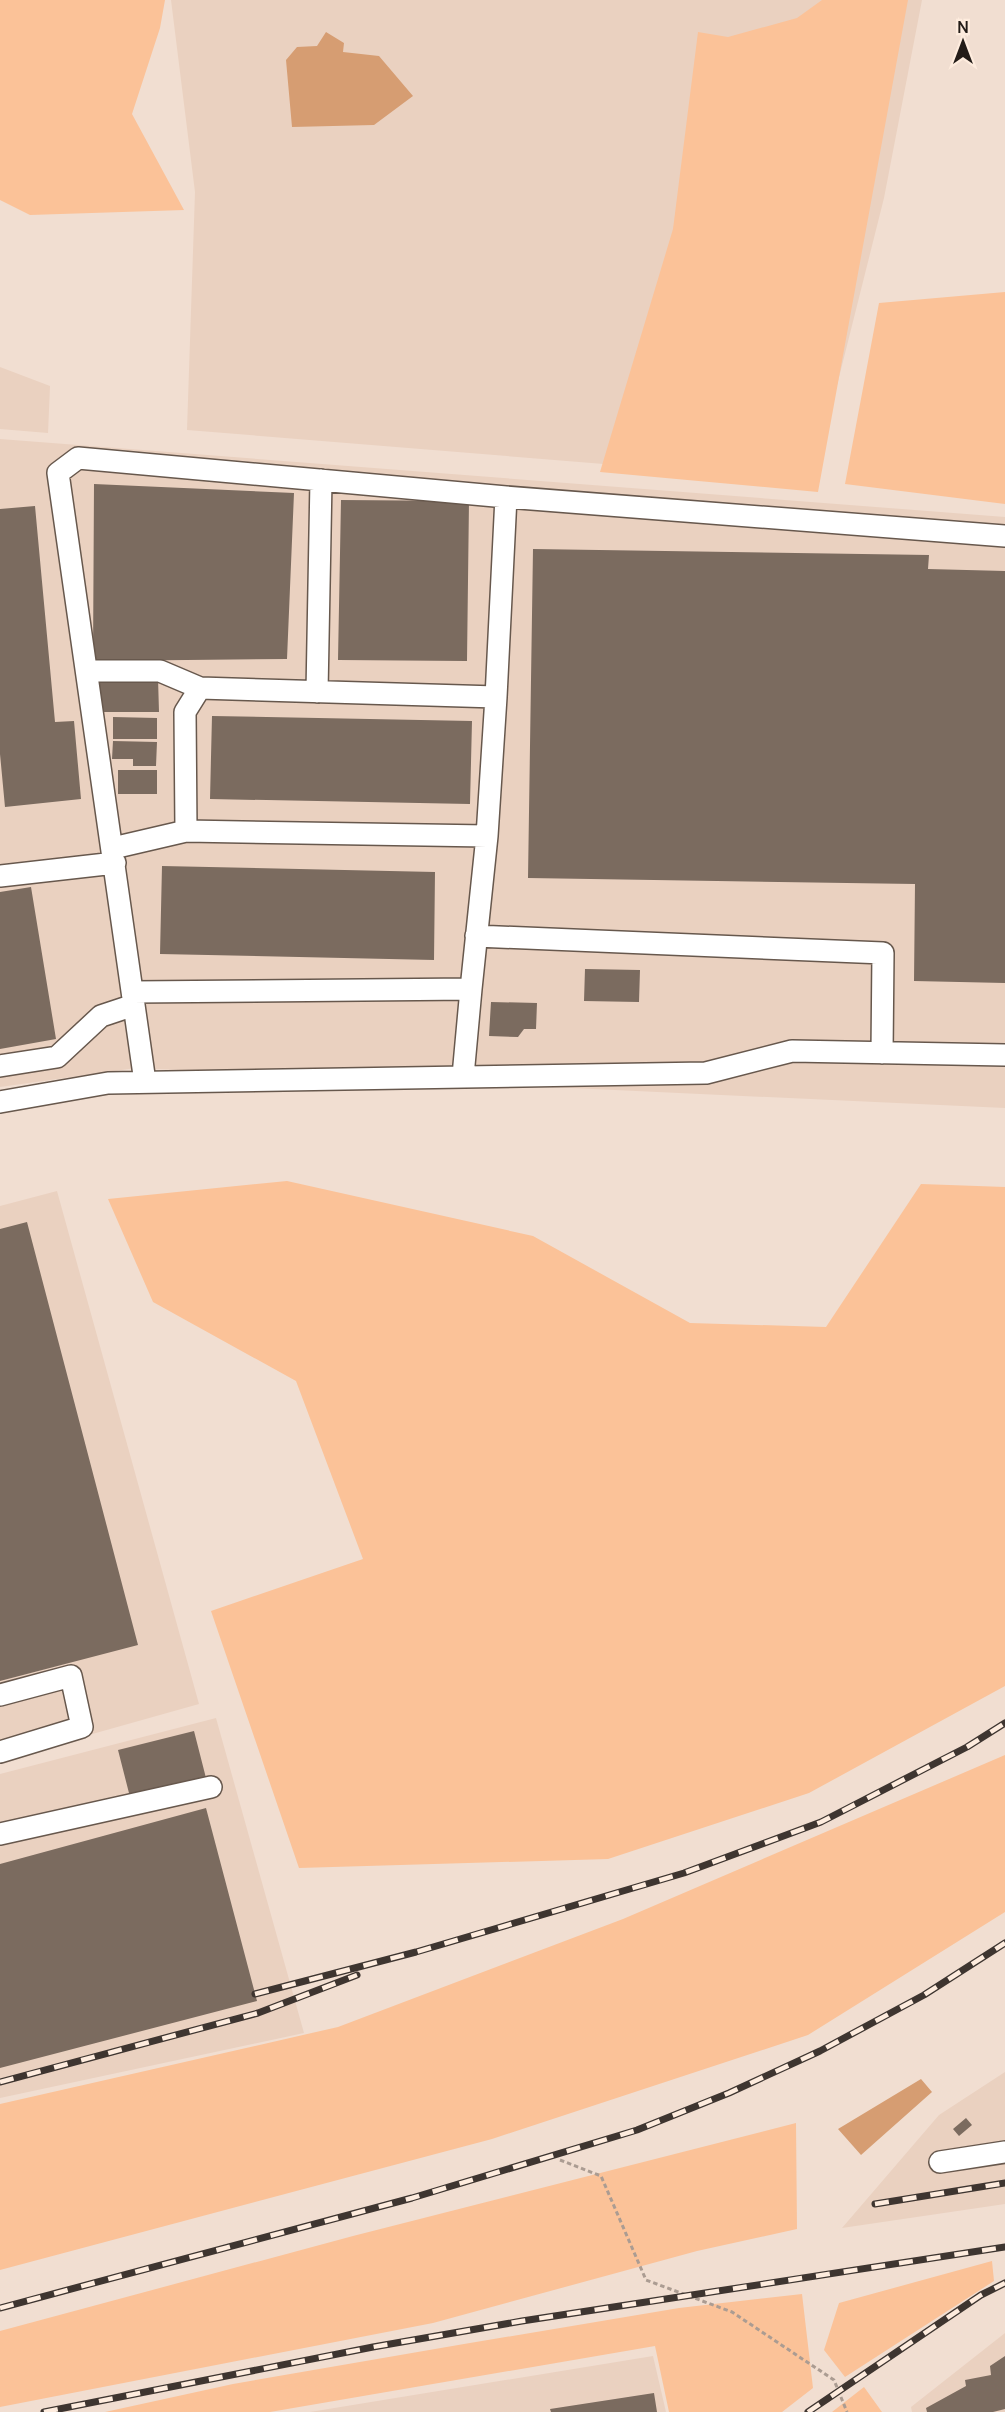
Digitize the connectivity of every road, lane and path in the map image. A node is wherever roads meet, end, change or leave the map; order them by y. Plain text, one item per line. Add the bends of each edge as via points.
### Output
1 (321, 480) junction
2 (506, 497) junction
3 (1005, 536) edge
4 (87, 671) junction
5 (200, 688) junction
6 (317, 692) junction
7 (496, 697) junction
8 (186, 831) junction
9 (487, 836) junction
10 (114, 856) junction
11 (0, 876) edge
12 (476, 936) junction
13 (471, 989) junction
14 (133, 999) junction
15 (882, 1053) junction
16 (1005, 1055) edge
17 (0, 1066) edge
18 (464, 1076) junction
19 (145, 1082) junction
20 (0, 1102) edge
21 (0, 1695) edge
22 (0, 1752) edge
23 (211, 1787) dead end
24 (0, 1834) edge
25 (1005, 2152) edge
26 (560, 2160) dead end
27 (940, 2162) dead end
28 (847, 2412) edge

1 - 2 lane
1 - 4 lane via 78,458 58,473
1 - 6 lane
2 - 3 lane
2 - 7 lane
4 - 5 lane via 160,671
4 - 10 lane
5 - 6 lane
5 - 8 lane via 185,712
6 - 7 lane
7 - 9 lane
8 - 9 lane
8 - 10 lane
9 - 12 lane
10 - 11 lane
10 - 14 lane
12 - 13 lane
12 - 15 lane via 883,954
13 - 14 lane
13 - 18 lane
14 - 17 lane via 101,1016 57,1057
14 - 19 lane
15 - 16 lane
15 - 18 lane via 792,1052 706,1073
18 - 19 lane
19 - 20 lane via 108,1083
21 - 22 lane via 71,1676 82,1727
23 - 24 lane
25 - 27 lane
26 - 28 path via 601,2176 646,2280 732,2312 834,2380

